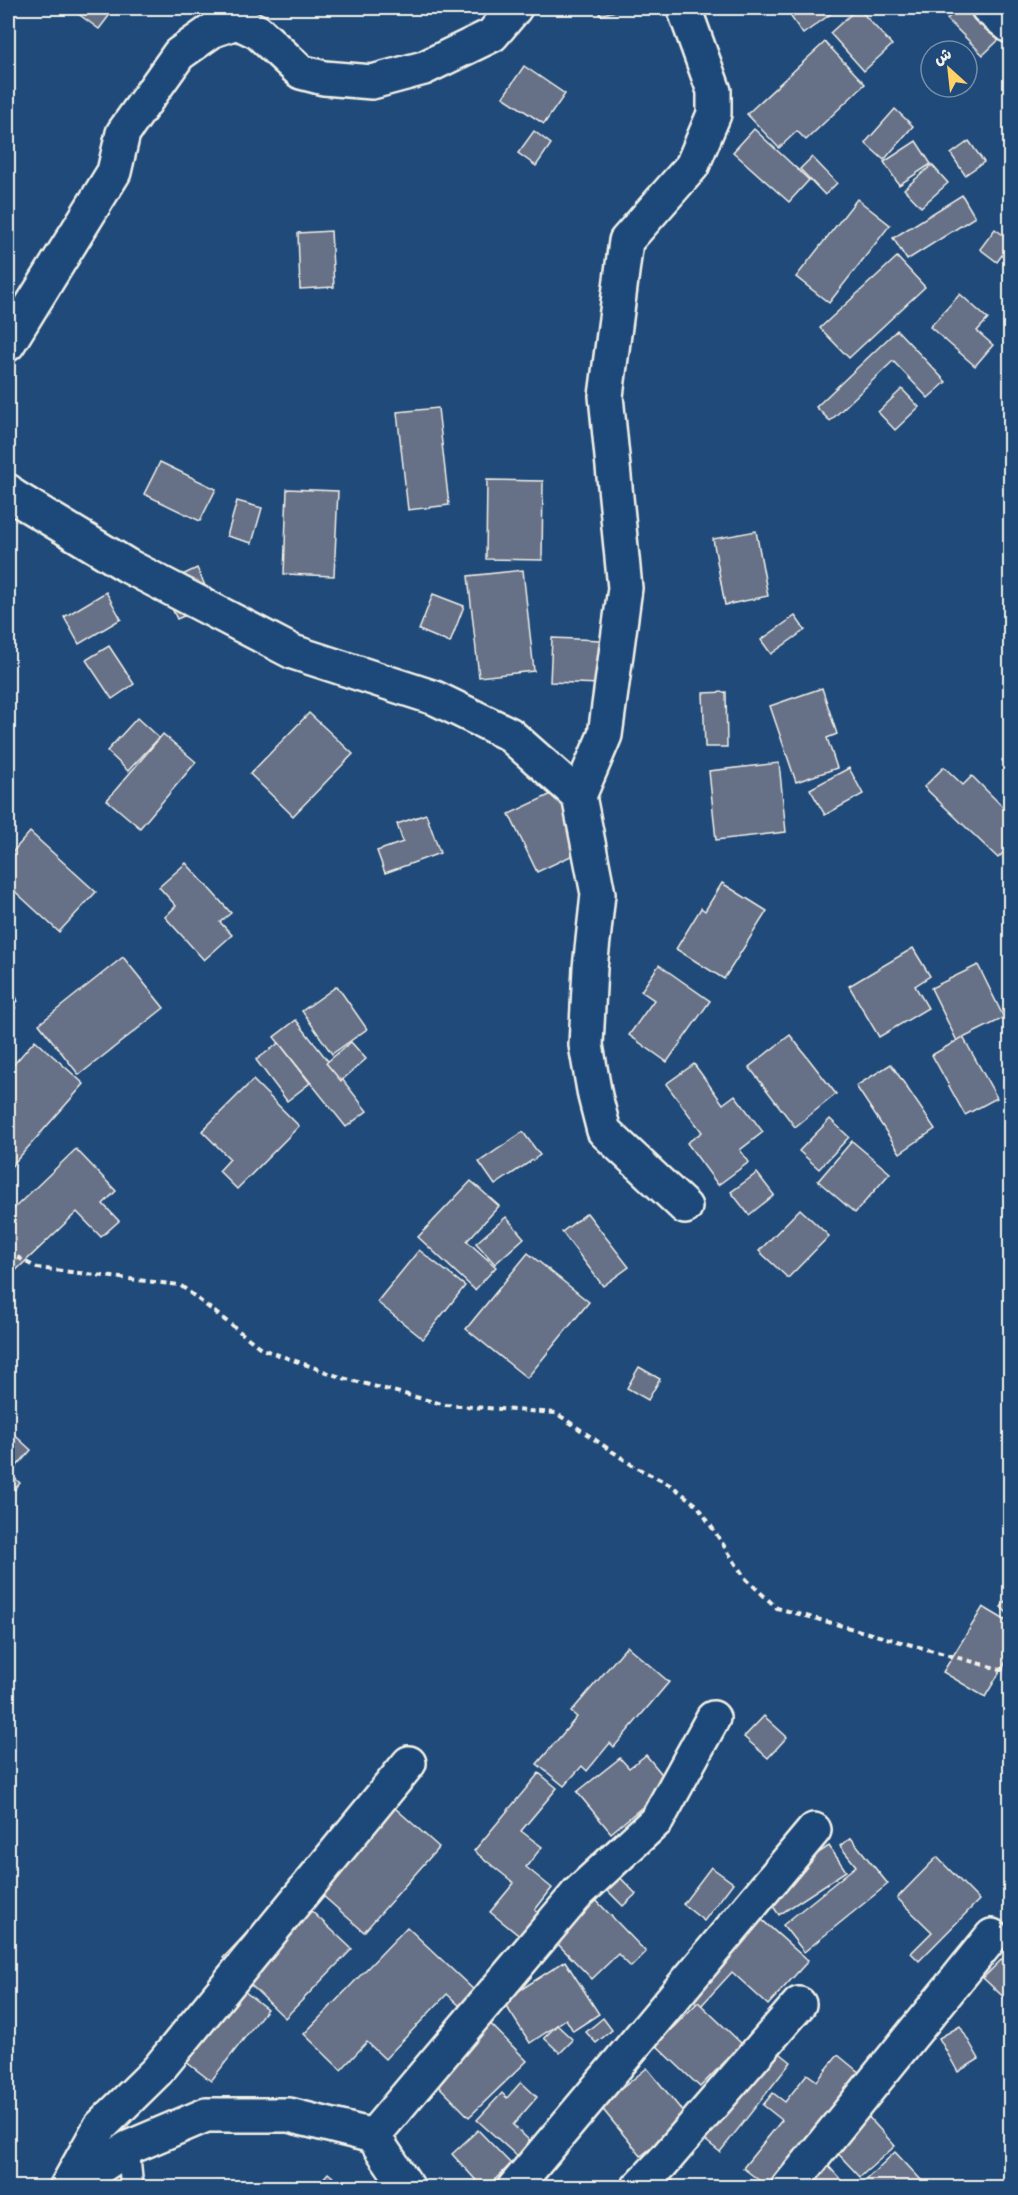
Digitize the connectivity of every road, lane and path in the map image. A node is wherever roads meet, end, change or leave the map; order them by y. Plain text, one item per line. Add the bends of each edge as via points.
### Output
1 (515, 8) edge
2 (684, 8) edge
3 (988, 8) edge
4 (1011, 26) edge
5 (8, 344) edge
6 (8, 491) edge
7 (579, 796) junction
8 (8, 977) edge
9 (8, 1017) edge
10 (685, 1207) dead end
11 (8, 1252) edge
12 (1011, 1672) edge
13 (713, 1718) dead end
14 (409, 1763) dead end
15 (814, 1830) dead end
16 (992, 1936) dead end
17 (799, 2004) dead end
18 (373, 2136) junction
19 (128, 2148) junction
20 (67, 2187) edge
21 (132, 2187) edge
22 (408, 2187) edge
23 (514, 2187) edge
24 (638, 2187) edge
25 (788, 2187) edge

1 - 5 street via 492,35 424,68 372,82 302,72 258,32 237,22 213,30 180,54 123,133 114,172
2 - 7 street via 714,92 714,114 692,166 626,241 606,396 625,588 605,735
3 - 4 street
6 - 7 street via 128,566 293,652 435,698 509,734
7 - 10 street via 598,894 586,1045 604,1131
8 - 9 path via 17,1003
11 - 12 path via 37,1268 180,1285 262,1348 342,1378 446,1405 556,1413 698,1506 745,1578 777,1608
13 - 18 street via 657,1820 578,1893
14 - 20 street via 157,2071 100,2127
15 - 23 street
16 - 25 street
17 - 24 street
18 - 19 street via 289,2115 206,2115
18 - 22 street
19 - 20 street
19 - 21 lane

